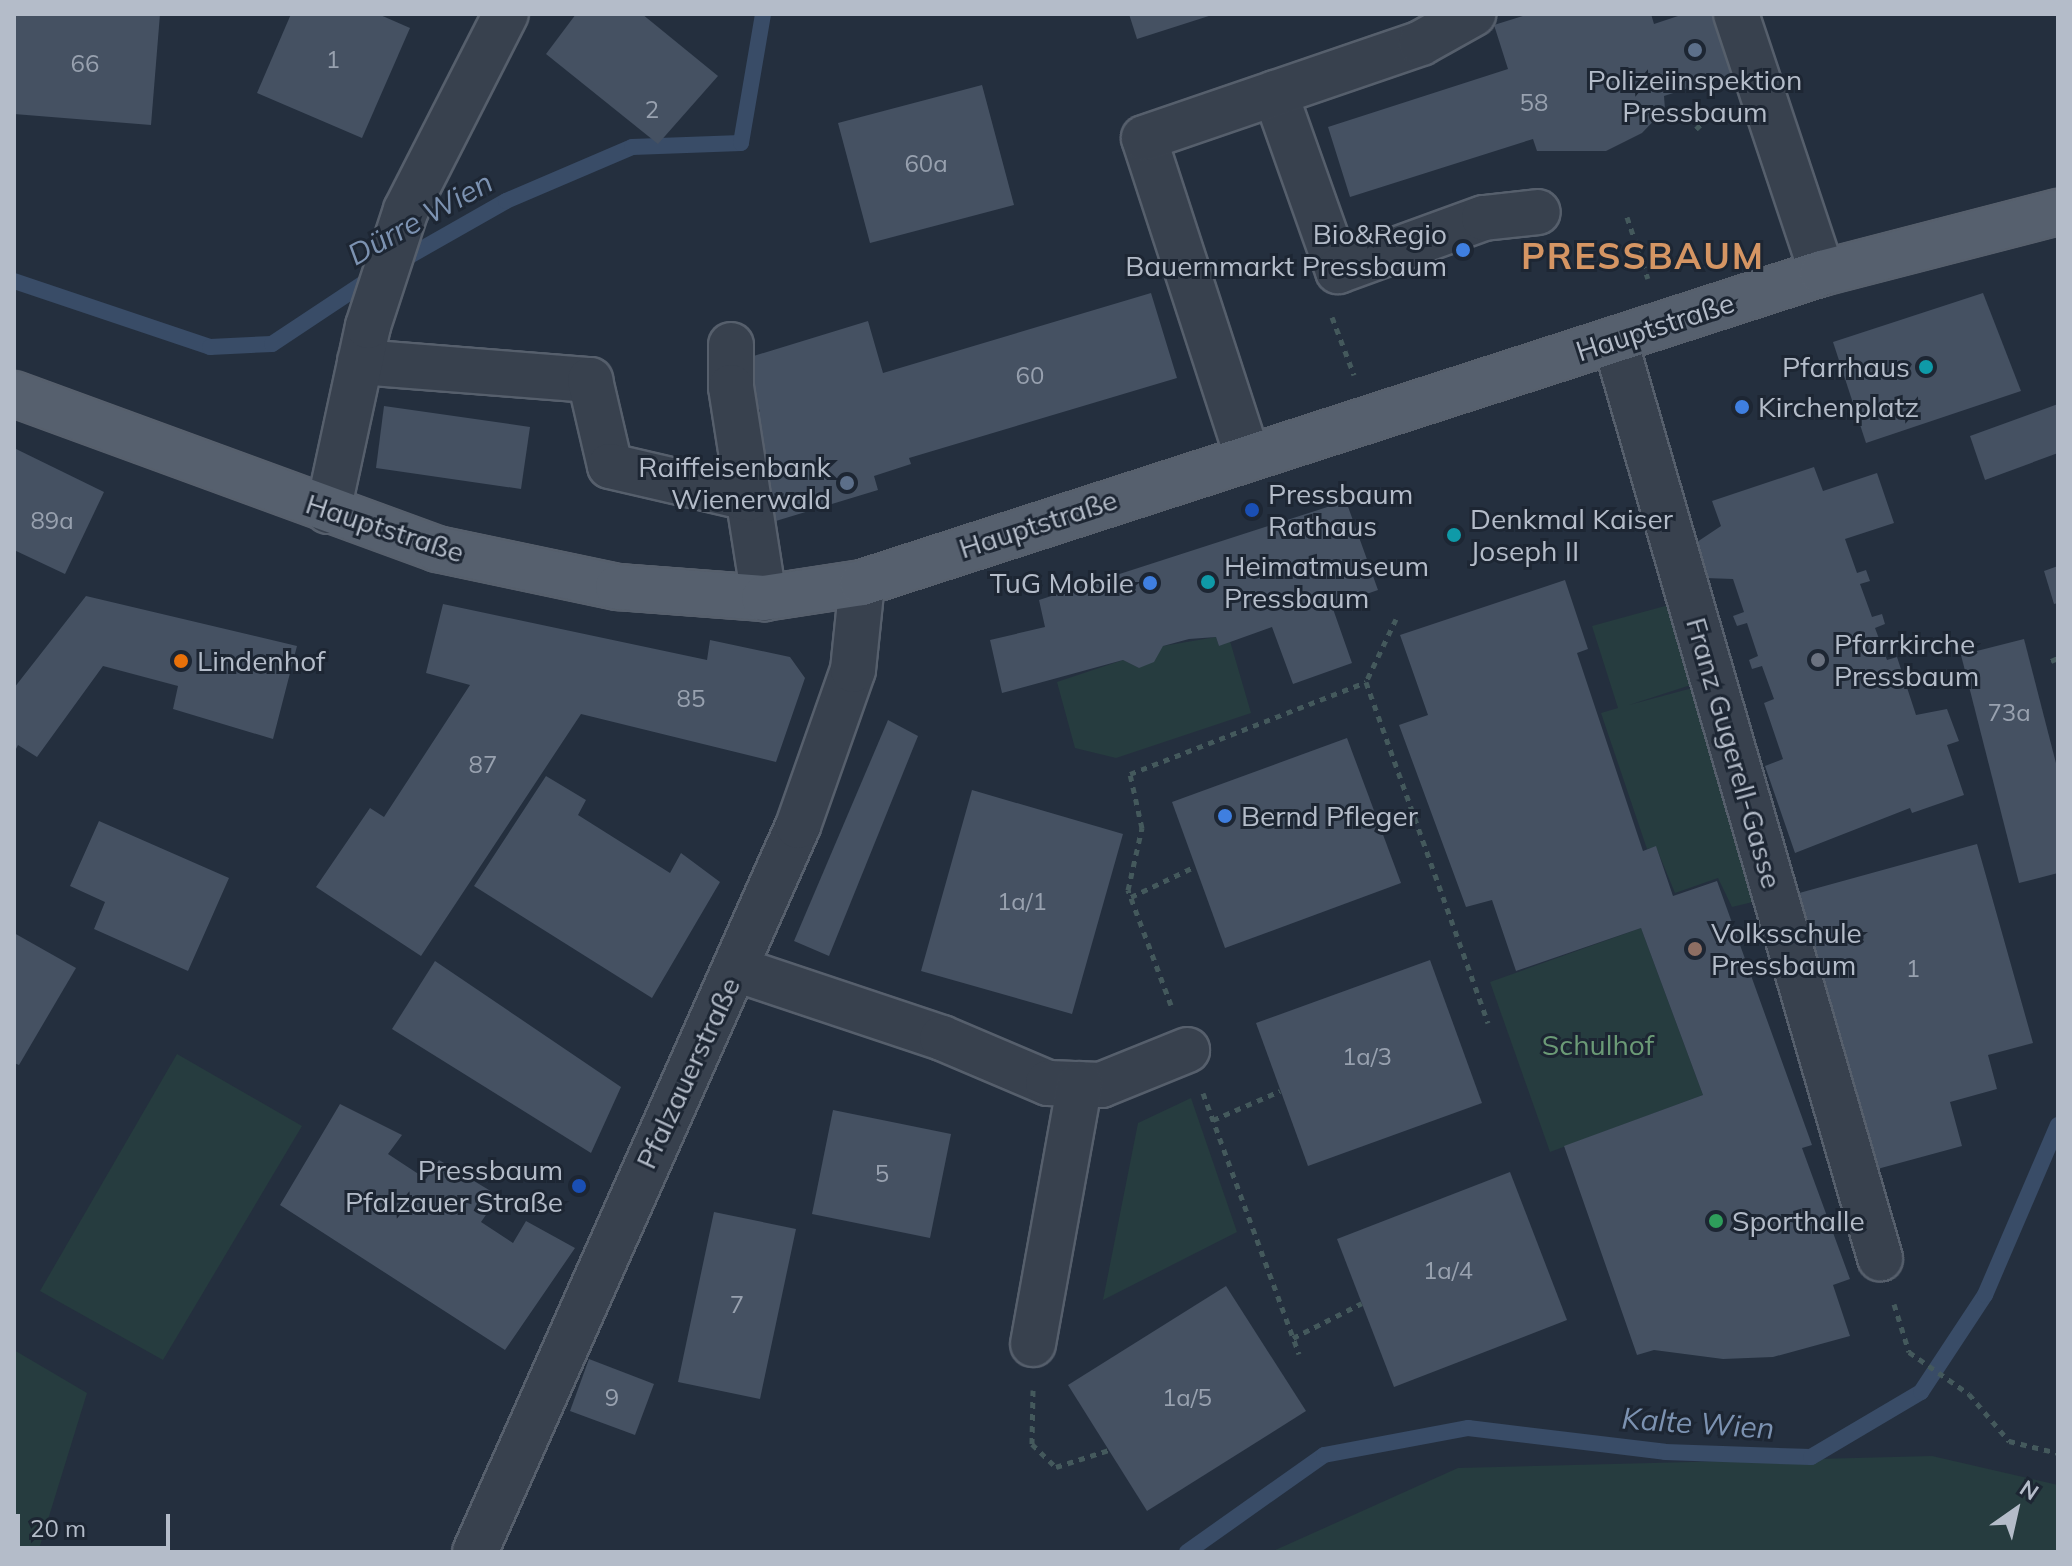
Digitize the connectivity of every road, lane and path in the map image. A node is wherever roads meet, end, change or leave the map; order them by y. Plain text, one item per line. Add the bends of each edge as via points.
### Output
1 (506, 14) edge
2 (1473, 14) edge
3 (1736, 14) edge
4 (1275, 93) junction
5 (1538, 212) dead end
6 (2058, 212) edge
7 (1627, 217) dead end
8 (1338, 271) junction
9 (1822, 273) junction
10 (1664, 325) junction
11 (1615, 341) junction
12 (364, 344) junction
13 (731, 345) dead end
14 (14, 394) edge
15 (1370, 417) junction
16 (1247, 455) junction
17 (748, 498) junction
18 (328, 511) junction
19 (862, 583) junction
20 (764, 598) junction
21 (1396, 619) dead end
22 (2058, 658) edge
23 (2051, 661) dead end
24 (1366, 682) junction
25 (1196, 866) dead end
26 (1131, 897) junction
27 (736, 969) junction
28 (1488, 1023) dead end
29 (1187, 1050) junction
30 (1080, 1084) junction
31 (1280, 1091) dead end
32 (1213, 1120) junction
33 (1880, 1258) dead end
34 (1362, 1303) dead end
35 (1293, 1338) junction
36 (1033, 1344) joint
37 (1909, 1352) dead end
38 (1299, 1354) dead end
39 (1109, 1450) dead end
40 (2058, 1453) edge
41 (475, 1552) edge

1 - 12 street via 406,210
2 - 4 street via 1421,43
3 - 9 street
4 - 8 street
4 - 16 street via 1144,138
5 - 8 street via 1484,218
6 - 9 main road, Hauptstraße
7 - 10 path
8 - 15 path via 1328,307
9 - 10 main road, Hauptstraße
10 - 11 main road, Hauptstraße
11 - 15 main road, Hauptstraße
11 - 33 street, Franz Gugerell-Gasse
12 - 17 street via 590,380 610,466
12 - 18 street
13 - 17 street via 731,387
14 - 18 main road, Hauptstraße
15 - 16 main road, Hauptstraße
16 - 19 main road, Hauptstraße
17 - 20 street
18 - 20 main road, Hauptstraße via 437,549 542,573 694,598
19 - 20 main road, Hauptstraße
19 - 27 street, Pfalzauerstraße via 863,624 853,670 798,826
21 - 24 path
22 - 23 path
24 - 26 path via 1130,774 1142,828
24 - 28 path
25 - 26 path
26 - 29 path
27 - 30 street via 942,1038 1048,1083
27 - 41 street, Pfalzauerstraße
29 - 30 street via 1101,1085
29 - 32 path
30 - 36 street
31 - 32 path
32 - 35 path
34 - 35 path
35 - 38 path
36 - 39 path via 1032,1444 1056,1467
37 - 40 path via 1969,1394 2009,1441

